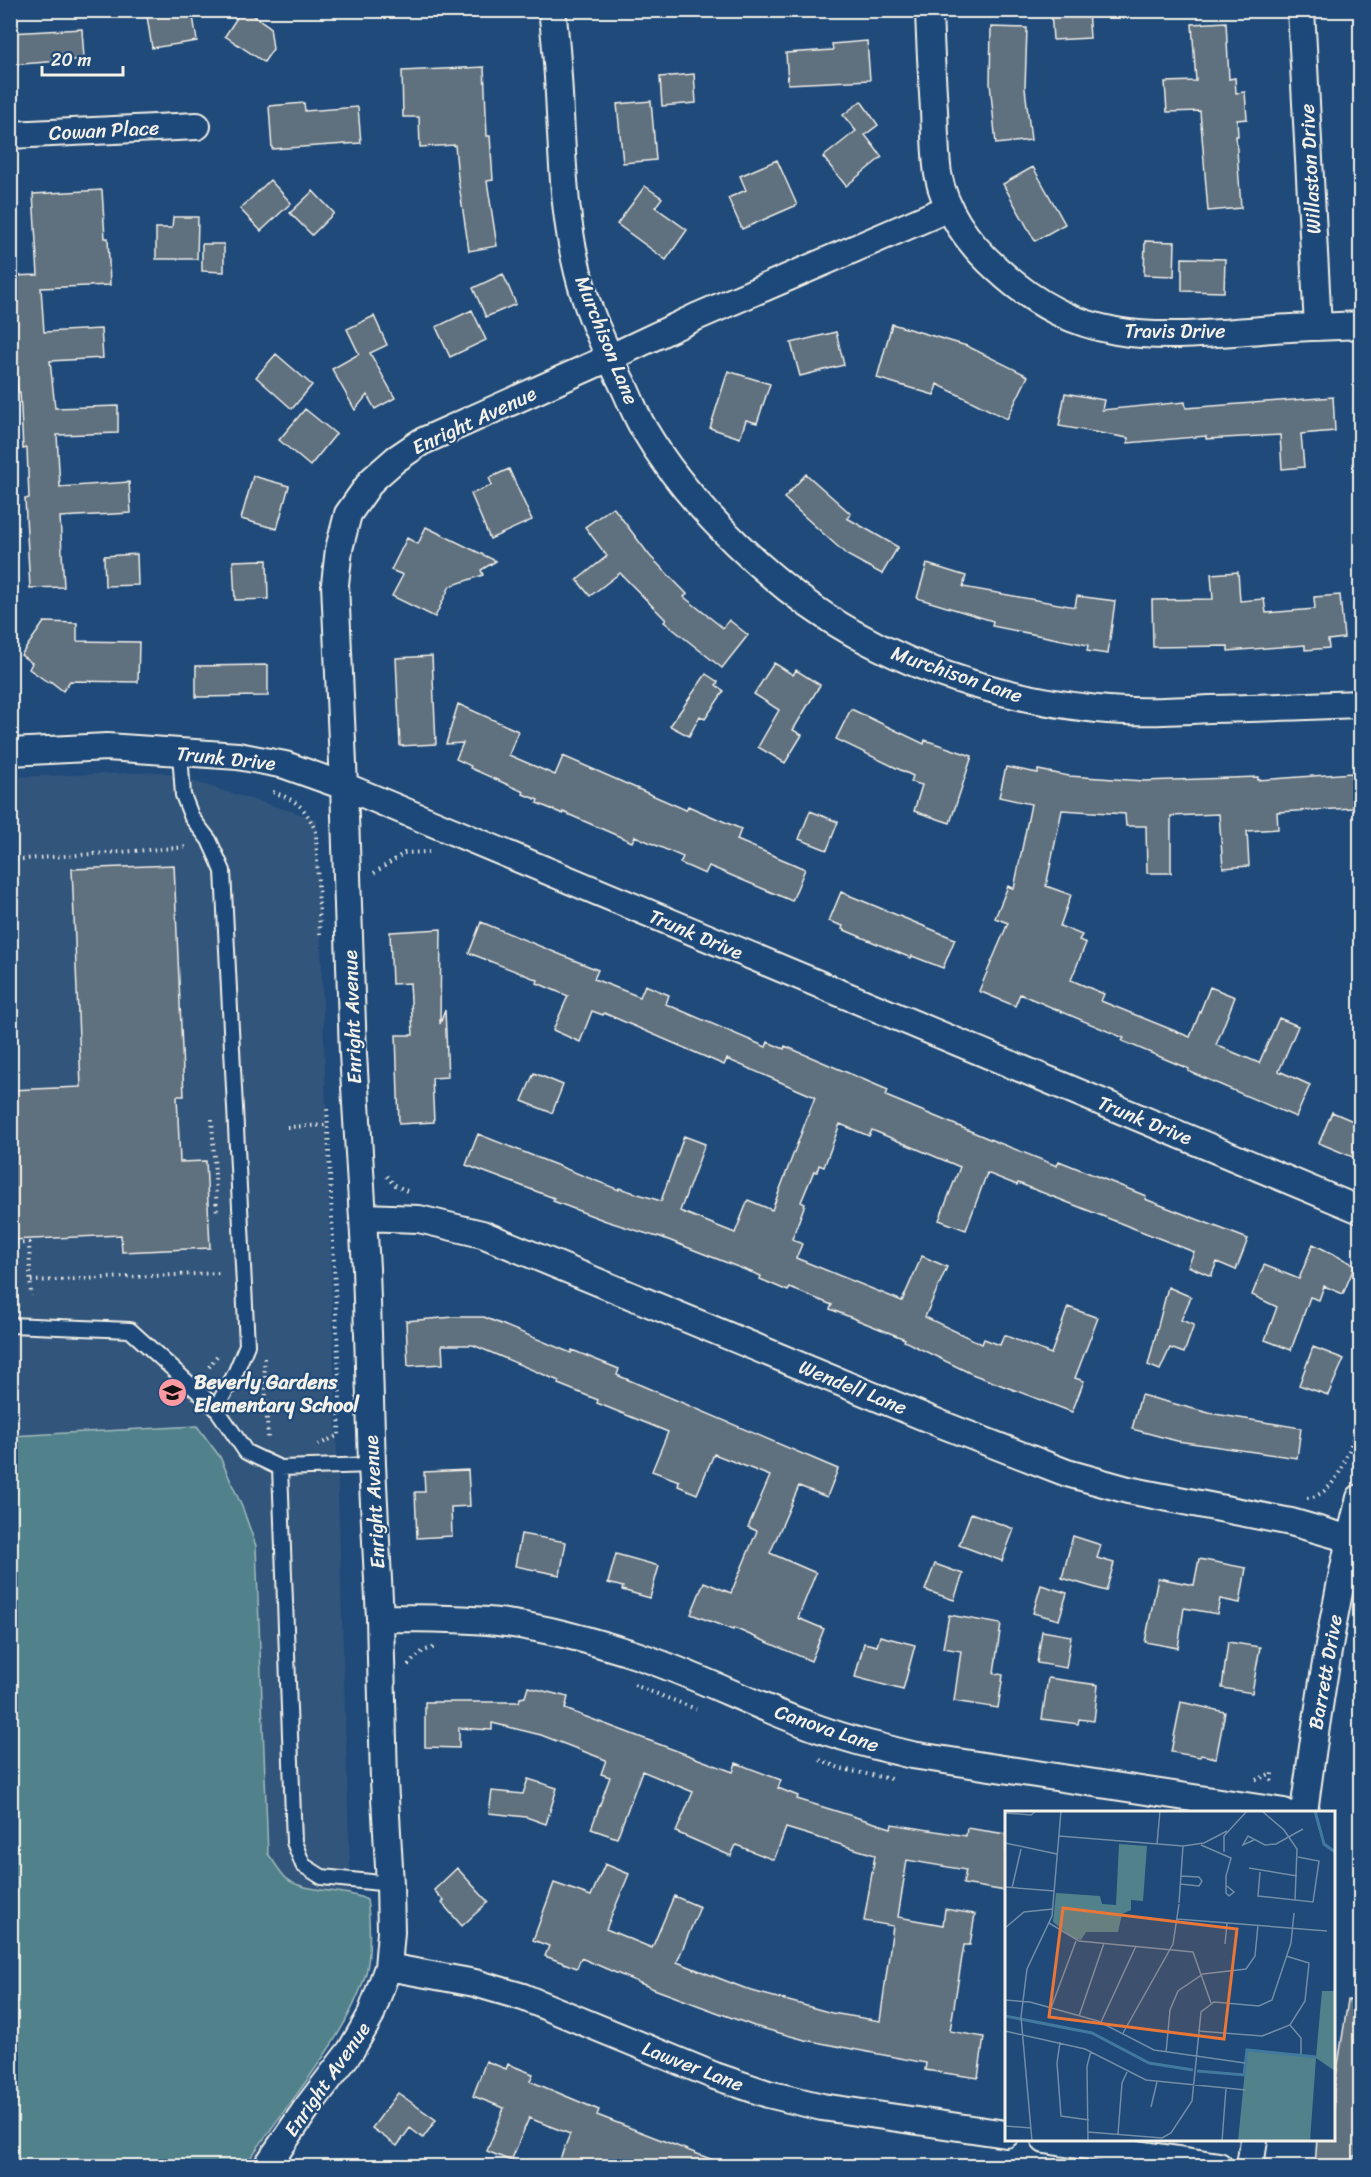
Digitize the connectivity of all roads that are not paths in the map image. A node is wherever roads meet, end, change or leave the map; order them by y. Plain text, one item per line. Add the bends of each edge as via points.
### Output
1 (552, 10) edge
2 (929, 10) edge
3 (1302, 10) edge
4 (197, 126) dead end
5 (10, 135) edge
6 (949, 208) junction
7 (1360, 325) edge
8 (1318, 327) junction
9 (609, 358) junction
10 (1360, 704) edge
11 (10, 752) edge
12 (180, 753) junction
13 (344, 786) junction
14 (1360, 1210) edge
15 (363, 1217) junction
16 (10, 1325) edge
17 (216, 1408) junction
18 (372, 1465) junction
19 (280, 1468) junction
20 (1360, 1498) edge
21 (1350, 1539) junction
22 (380, 1618) junction
23 (1277, 1811) edge
24 (1304, 1811) edge
25 (390, 1884) junction
26 (388, 1967) junction
27 (1005, 2134) edge
28 (1058, 2141) edge
29 (1254, 2141) edge
30 (267, 2166) edge
31 (1219, 2166) edge
32 (1250, 2166) edge

1 - 9 street, Murchison Lane via 561,156 571,236 585,296
2 - 6 street, Travis Drive via 935,148
3 - 8 street, Willaston Drive
4 - 5 street, Cowan Place
6 - 8 street, Travis Drive via 987,260 1015,286 1046,308 1073,320 1108,331 1146,336
6 - 9 street, Enright Avenue
7 - 8 street, Travis Drive
9 - 10 street, Murchison Lane via 644,429 714,521 754,561 852,633 918,665 994,690 1100,710
9 - 13 street, Enright Avenue via 420,442 372,480 348,514 335,584
11 - 12 street, Trunk Drive via 107,747
12 - 13 street, Trunk Drive via 238,756 285,765
12 - 17 lane via 183,795 223,872 247,1345
13 - 14 street, Trunk Drive
13 - 15 street, Enright Avenue
15 - 18 street, Enright Avenue
15 - 21 street, Wendell Lane via 419,1219 482,1234 1067,1473 1128,1490 1291,1522
16 - 17 lane via 130,1330
17 - 19 lane via 246,1452
18 - 19 lane
18 - 22 street, Enright Avenue
19 - 25 lane via 294,1842 303,1865 322,1876
20 - 21 street, Barrett Drive
21 - 24 street, Barrett Drive via 1316,1722
22 - 23 street, Canova Lane via 499,1622 550,1631 630,1653 824,1730 912,1755
22 - 25 street, Enright Avenue
25 - 26 street, Enright Avenue
26 - 27 street, Lawver Lane via 475,1983 523,1997 768,2094 822,2107
26 - 30 street, Enright Avenue via 370,2017 351,2050
28 - 31 street
29 - 32 street

